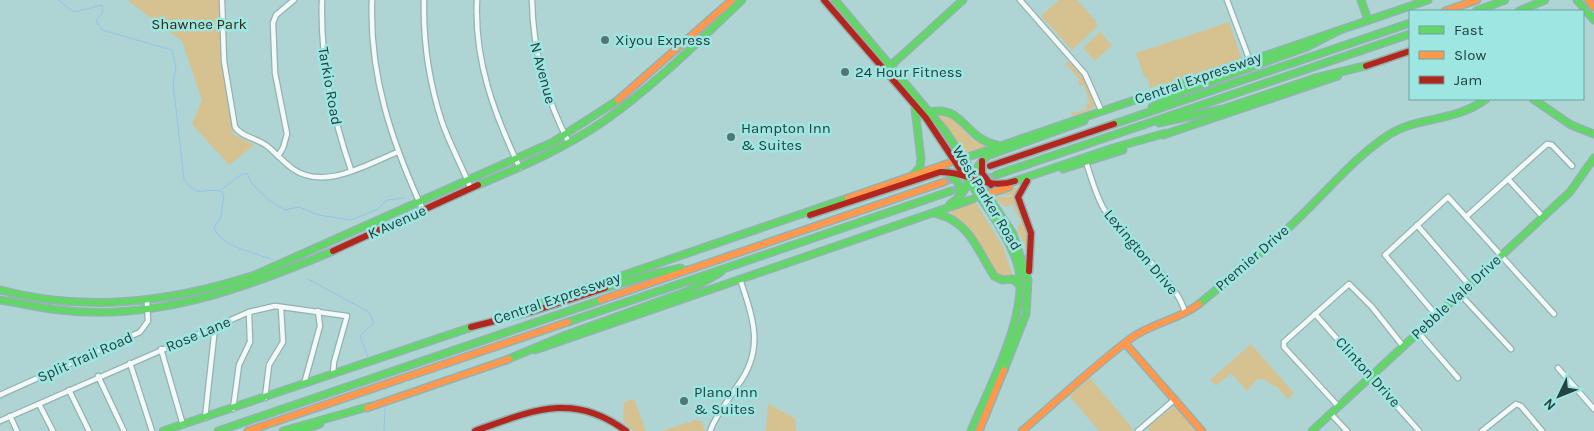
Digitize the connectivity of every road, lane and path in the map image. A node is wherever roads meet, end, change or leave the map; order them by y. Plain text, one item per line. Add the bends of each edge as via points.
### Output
1 (222, 0) edge
2 (322, 0) edge
3 (372, 0) edge
4 (424, 0) edge
5 (477, 0) edge
6 (532, 0) edge
7 (732, 0) edge
8 (742, 0) edge
9 (824, 0) edge
10 (835, 0) edge
11 (964, 0) edge
12 (1020, 0) edge
13 (1227, 0) edge
14 (1361, 0) edge
15 (1428, 0) edge
16 (1477, 0) edge
17 (1505, 0) edge
18 (1545, 0) edge
19 (1577, 0) edge
20 (1588, 0) edge
21 (292, 1) edge
22 (1594, 7) edge
23 (1448, 10) edge
24 (1479, 10) edge
25 (1521, 10) edge
26 (1368, 20) junction
27 (1594, 20) edge
28 (1409, 23) edge
29 (859, 27) junction
30 (706, 29) junction
31 (1338, 31) junction
32 (852, 33) junction
33 (1409, 34) edge
34 (1409, 50) edge
35 (1250, 61) junction
36 (1369, 65) junction
37 (891, 66) junction
38 (885, 71) junction
39 (645, 78) junction
40 (651, 84) junction
41 (1154, 93) junction
42 (1485, 100) edge
43 (1534, 100) edge
44 (912, 102) junction
45 (1101, 110) junction
46 (930, 112) junction
47 (1133, 117) junction
48 (1140, 126) junction
49 (1166, 133) junction
50 (564, 134) junction
51 (1594, 134) edge
52 (569, 143) junction
53 (1001, 145) junction
54 (398, 152) junction
55 (278, 156) junction
56 (968, 157) dead end
57 (1594, 158) edge
58 (516, 160) junction
59 (982, 160) junction
60 (1086, 162) junction
61 (950, 163) dead end
62 (990, 166) tunnel mouth
63 (1572, 166) dead end
64 (520, 168) junction
65 (351, 170) junction
66 (947, 171) junction
67 (963, 175) junction
68 (996, 175) tunnel mouth
69 (910, 177) junction
70 (971, 178) junction
71 (1508, 179) junction
72 (1027, 181) junction
73 (468, 182) junction
74 (944, 182) tunnel mouth
75 (980, 182) junction
76 (991, 186) junction
77 (471, 189) junction
78 (950, 191) tunnel mouth
79 (991, 193) dead end
80 (960, 198) junction
81 (973, 199) dead end
82 (420, 202) junction
83 (423, 210) junction
84 (933, 214) junction
85 (1467, 216) junction
86 (1543, 217) junction
87 (1417, 225) junction
88 (737, 236) junction
89 (304, 252) junction
90 (1501, 256) junction
91 (804, 257) junction
92 (308, 262) junction
93 (695, 267) junction
94 (724, 268) junction
95 (740, 279) junction
96 (1028, 280) junction
97 (1020, 285) junction
98 (1469, 285) junction
99 (0, 290) edge
100 (1460, 294) junction
101 (14, 295) junction
102 (0, 300) edge
103 (80, 302) junction
104 (147, 302) junction
105 (13, 303) junction
106 (280, 308) junction
107 (148, 309) junction
108 (80, 311) junction
109 (318, 311) junction
110 (248, 312) junction
111 (1185, 313) junction
112 (1315, 314) junction
113 (1554, 314) dead end
114 (1436, 315) junction
115 (215, 327) junction
116 (471, 327) junction
117 (1418, 332) junction
118 (1009, 338) junction
119 (1017, 341) junction
120 (1125, 342) junction
121 (1403, 346) junction
122 (161, 349) junction
123 (1511, 349) dead end
124 (506, 360) junction
125 (130, 363) junction
126 (1558, 368) dead end
127 (333, 374) junction
128 (98, 376) junction
129 (1370, 377) junction
130 (1458, 378) dead end
131 (990, 381) junction
132 (304, 384) junction
133 (998, 384) junction
134 (69, 390) junction
135 (0, 395) edge
136 (265, 398) junction
137 (1174, 400) junction
138 (39, 404) junction
139 (372, 406) junction
140 (1338, 406) junction
141 (233, 409) junction
142 (1594, 409) edge
143 (1330, 414) junction
144 (10, 416) junction
145 (204, 418) junction
146 (0, 421) edge
147 (183, 426) junction
148 (17, 431) edge
149 (53, 431) edge
150 (89, 431) edge
151 (124, 431) edge
152 (152, 431) edge
153 (163, 431) edge
154 (218, 431) edge
155 (248, 431) edge
156 (283, 431) edge
157 (300, 431) edge
158 (475, 431) edge
159 (626, 431) edge
160 (710, 431) edge
161 (971, 431) edge
162 (979, 431) edge
163 (1022, 431) edge
164 (1138, 431) edge
165 (1202, 431) edge
166 (1312, 431) edge
167 (1346, 431) edge
168 (1419, 431) edge
169 (1482, 431) edge
170 (1542, 431) edge

1 - 55 street via 224,61 235,127
2 - 65 street, Tarkio Road via 322,48 326,76 335,120
3 - 54 street via 379,84
4 - 73 street via 425,46 435,99
5 - 58 street via 478,42 485,79
6 - 50 street, N Avenue via 532,31 538,67
7 - 30 main road, K Avenue
8 - 30 main road, K Avenue
9 - 32 main road, West Parker Road
10 - 29 main road, West Parker Road
11 - 37 main road
12 - 45 street via 1085,74
13 - 35 street
14 - 26 main road
15 - 26 main road, Central Expressway
16 - 23 main road
17 - 24 main road
18 - 25 main road
19 - 27 main road
20 - 22 main road
21 - 55 street via 272,23 275,73 287,134 284,148
26 - 31 main road, Central Expressway
28 - 47 main road, Central Expressway
29 - 32 main road
29 - 37 main road, West Parker Road
30 - 39 main road, K Avenue
30 - 40 main road, K Avenue
31 - 35 main road, Central Expressway
31 - 47 main road via 1302,49 1182,92
32 - 38 main road, West Parker Road
33 - 48 main road, Central Expressway
34 - 36 main road
35 - 41 main road, Central Expressway
36 - 48 main road via 1315,78 1183,120
36 - 49 main road
37 - 38 main road
37 - 46 main road, West Parker Road
38 - 44 main road, West Parker Road
39 - 40 main road
39 - 50 main road, K Avenue via 608,107
40 - 52 main road, K Avenue via 604,121
41 - 45 main road, Central Expressway
41 - 59 main road via 1150,98
42 - 111 main road, Premier Drive via 1463,115 1409,125 1389,134 1298,218
43 - 51 main road via 1571,125
44 - 67 main road, West Parker Road
44 - 69 main road via 917,113 922,159 917,172
45 - 53 main road, Central Expressway
46 - 53 main road via 949,110 976,139 986,144
46 - 70 main road, West Parker Road
47 - 62 main road, Central Expressway
48 - 68 main road, Central Expressway
49 - 60 main road
49 - 76 main road via 1007,184
50 - 52 street, N Avenue
50 - 58 main road, K Avenue
52 - 64 main road, K Avenue
53 - 56 main road, Central Expressway
54 - 65 street
54 - 82 street
55 - 65 street via 293,169 308,175 330,177
57 - 86 main road, Pebble Vale Drive via 1570,192
58 - 64 street
58 - 73 main road, K Avenue
59 - 70 main road
59 - 76 main road via 982,173
60 - 72 main road
60 - 111 street, Lexington Drive via 1104,208 1170,284
61 - 69 main road, Central Expressway
63 - 71 street via 1552,145 1547,144
64 - 77 main road, K Avenue
66 - 67 main road
66 - 80 main road via 959,184
66 - 88 main road
67 - 70 main road, West Parker Road
69 - 88 main road, Central Expressway
70 - 75 main road, West Parker Road
70 - 80 main road
70 - 97 main road, West Parker Road via 1011,248 1017,262
71 - 85 street
71 - 86 street
72 - 79 main road
72 - 96 main road via 1018,197 1031,233
73 - 77 street
73 - 82 main road, K Avenue
74 - 93 main road, Central Expressway
75 - 76 main road
75 - 96 main road, West Parker Road via 1013,234
77 - 83 main road, K Avenue
78 - 94 main road, Central Expressway
80 - 91 main road
81 - 84 main road
82 - 83 street
82 - 89 main road, K Avenue
83 - 92 main road, K Avenue
84 - 91 main road
84 - 97 main road via 952,217 963,225 994,276 1002,280 1012,279
85 - 87 street via 1448,197
85 - 90 street
86 - 90 main road, Pebble Vale Drive
87 - 98 street
87 - 114 street via 1385,255
88 - 116 main road, Central Expressway
89 - 92 main road
89 - 104 main road, K Avenue via 239,281
90 - 98 main road, Pebble Vale Drive
90 - 113 street
91 - 95 main road
92 - 107 main road, K Avenue via 239,289
93 - 116 main road via 666,270 522,316
93 - 154 main road, Central Expressway
94 - 124 main road via 710,281 559,336
94 - 155 main road, Central Expressway
95 - 124 main road
95 - 160 street via 752,316 754,347 746,374 720,409
96 - 119 main road, West Parker Road via 1026,314
97 - 118 main road, West Parker Road via 1019,310
98 - 100 main road, Pebble Vale Drive
99 - 101 main road, K Avenue
100 - 114 main road, Pebble Vale Drive
100 - 123 street
101 - 103 main road, K Avenue
101 - 105 main road
102 - 105 main road, K Avenue
103 - 104 main road, K Avenue
103 - 108 main road
104 - 107 street, Split Trail Road
105 - 108 main road, K Avenue
106 - 109 street, Rose Lane
106 - 110 street, Rose Lane via 270,306
106 - 136 street via 283,342 269,365
107 - 108 main road, K Avenue
107 - 135 street, Split Trail Road via 147,325 140,332
109 - 127 street, Rose Lane via 347,316
109 - 132 street via 320,326
110 - 115 street, Rose Lane
110 - 141 street via 250,342 239,364
111 - 120 main road, Premier Drive via 1154,324
112 - 121 street via 1349,284
112 - 129 street, Clinton Drive
112 - 140 street via 1283,344
114 - 117 main road, Pebble Vale Drive
115 - 122 street, Rose Lane
115 - 145 street
116 - 127 main road, Central Expressway
117 - 121 main road, Pebble Vale Drive
117 - 130 street
118 - 119 main road
118 - 131 main road, West Parker Road
119 - 133 main road, West Parker Road
120 - 137 main road
120 - 163 main road, Premier Drive
121 - 129 main road, Pebble Vale Drive
122 - 125 street, Rose Lane
122 - 147 street
124 - 139 main road
125 - 128 street, Rose Lane
125 - 152 street
126 - 142 street
127 - 132 main road, Central Expressway
128 - 134 street, Rose Lane
128 - 151 street
129 - 140 main road, Pebble Vale Drive
129 - 168 street, Clinton Drive
131 - 133 main road
131 - 161 main road, West Parker Road
132 - 136 main road, Central Expressway
133 - 162 main road, West Parker Road
134 - 138 street, Rose Lane
134 - 150 street
136 - 141 main road, Central Expressway
137 - 164 street
137 - 165 main road
138 - 144 street, Rose Lane
138 - 149 street
139 - 156 main road
139 - 157 main road
140 - 143 main road, Pebble Vale Drive
141 - 145 main road, Central Expressway
143 - 166 main road, Pebble Vale Drive
143 - 167 street
144 - 146 street, Rose Lane
144 - 148 street
145 - 147 main road, Central Expressway
147 - 153 main road, Central Expressway
158 - 159 main road via 554,406 588,410 606,417
169 - 170 street via 1516,404

